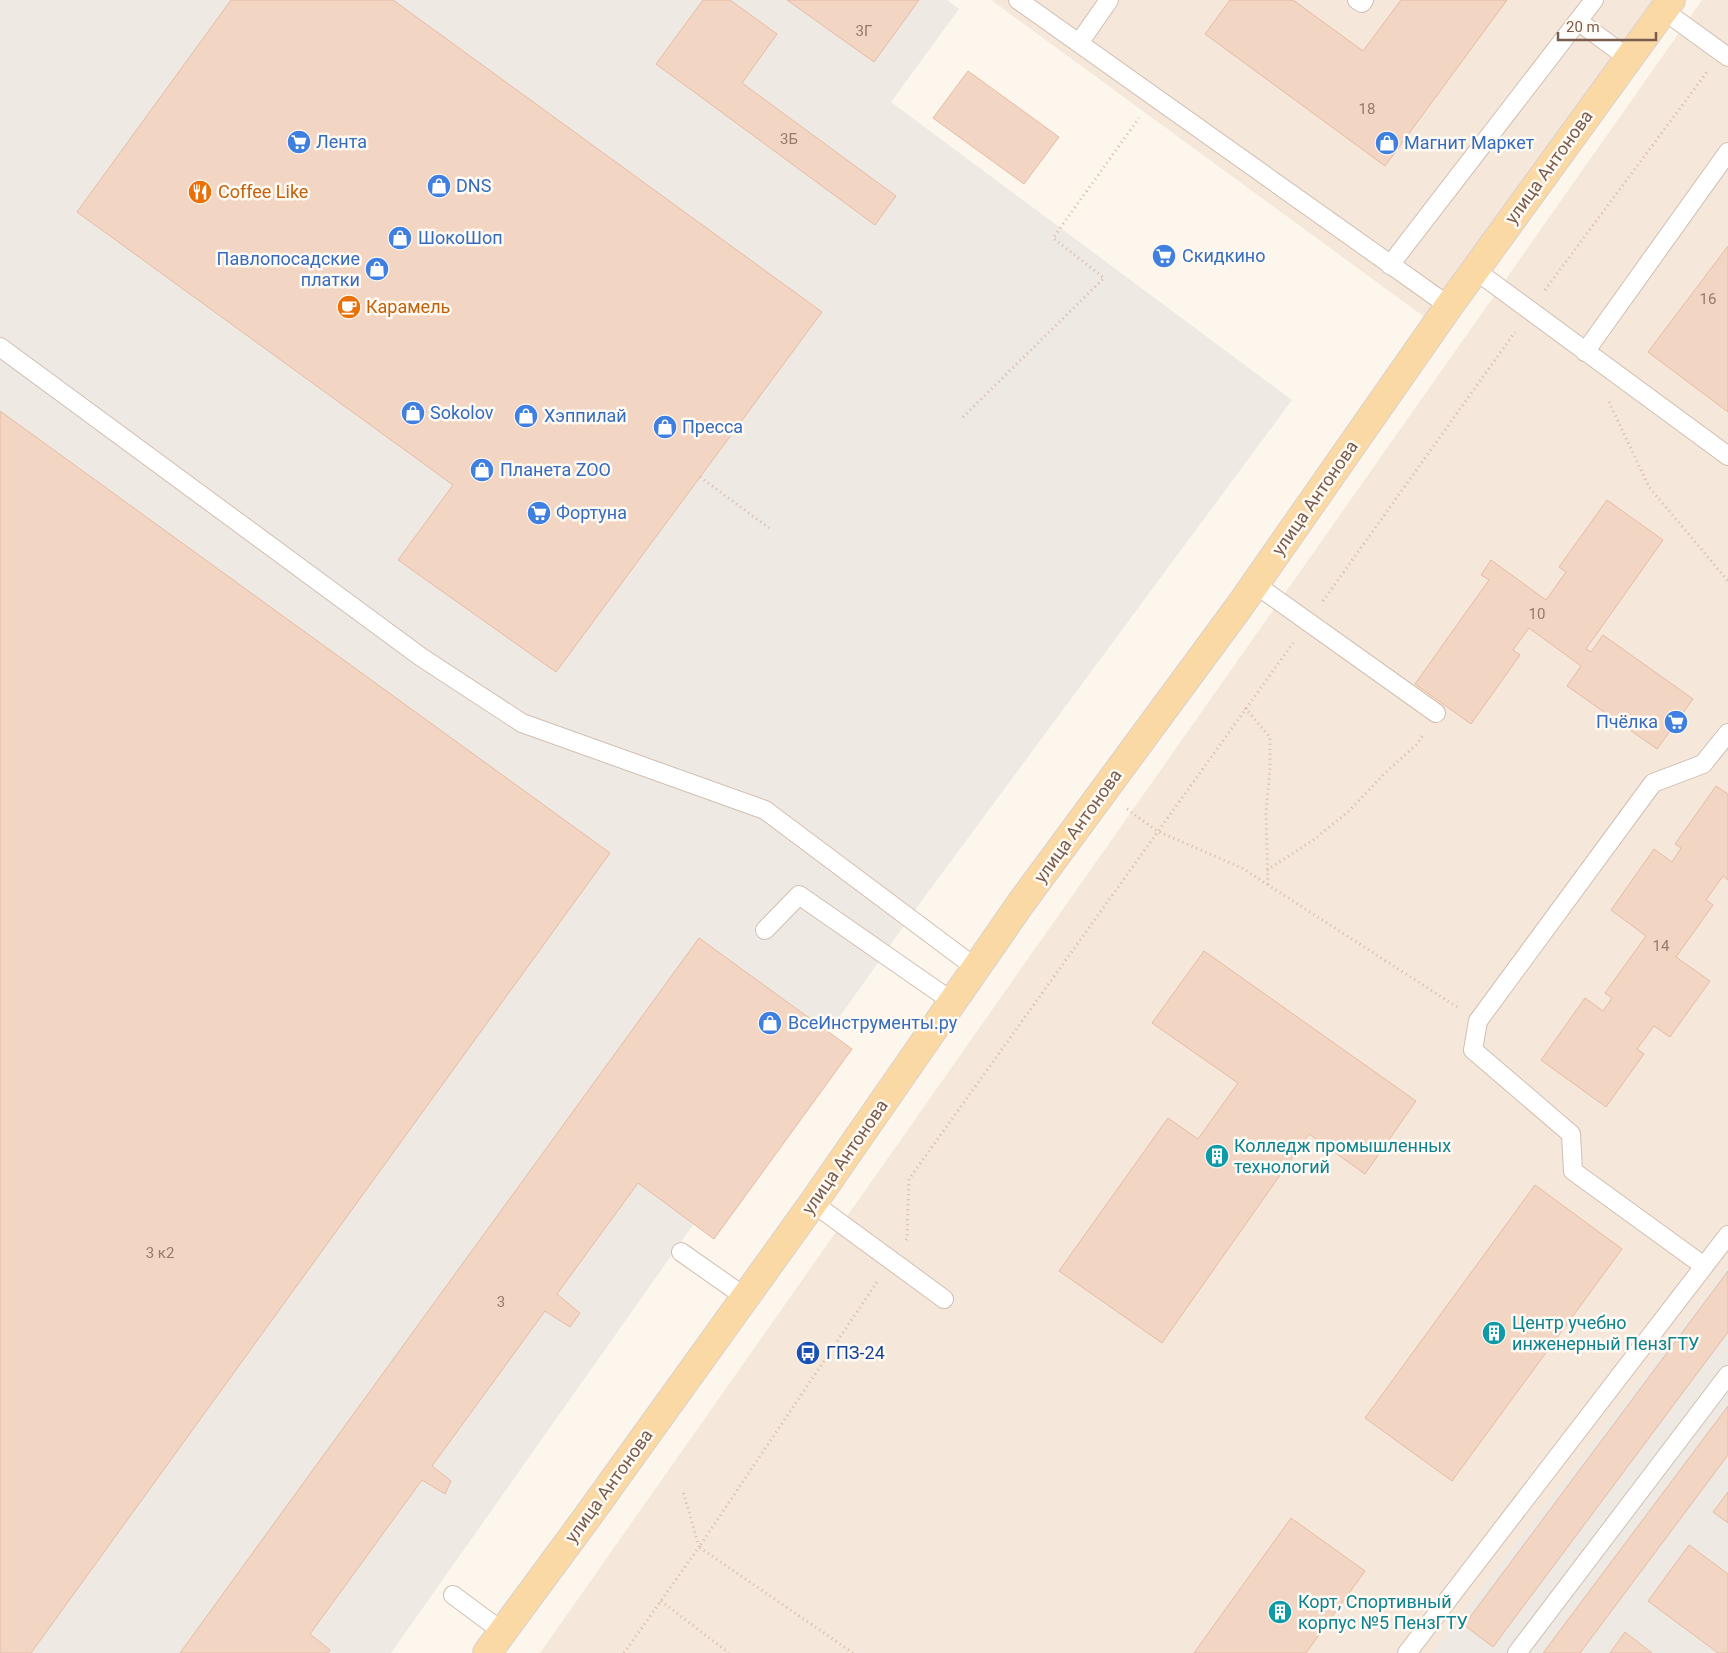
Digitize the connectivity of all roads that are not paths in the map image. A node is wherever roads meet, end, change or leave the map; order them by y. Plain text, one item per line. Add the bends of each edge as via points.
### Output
1 (1018, 0) edge
2 (1109, 0) edge
3 (1357, 0) edge
4 (1364, 0) edge
5 (1594, 0) edge
6 (1667, 5) edge
7 (1578, 21) junction
8 (1079, 43) junction
9 (1725, 55) edge
10 (1628, 58) junction
11 (1728, 152) edge
12 (1390, 265) junction
13 (1475, 270) junction
14 (1449, 306) junction
15 (0, 348) edge
16 (1585, 352) junction
17 (1728, 456) edge
18 (1255, 584) junction
19 (1436, 713) road end
20 (1728, 733) edge
21 (765, 930) dead end
22 (976, 968) junction
23 (953, 1002) junction
24 (813, 1203) junction
25 (1728, 1234) edge
26 (681, 1252) dead end
27 (1704, 1266) junction
28 (746, 1297) junction
29 (944, 1298) dead end
30 (1728, 1375) edge
31 (453, 1595) dead end
32 (495, 1642) edge
33 (1408, 1653) edge
34 (1517, 1653) edge

1 - 8 lane
2 - 8 lane
3 - 4 lane via 1362,3
5 - 7 lane
6 - 9 lane
6 - 10 main road, улица Антонова
7 - 10 lane
7 - 12 lane
8 - 12 lane
10 - 13 main road, улица Антонова
11 - 16 lane
12 - 14 lane
13 - 14 main road, улица Антонова
13 - 16 lane
14 - 18 main road, улица Антонова
15 - 22 lane via 420,658 522,723 765,810
16 - 17 lane
18 - 19 lane
18 - 22 main road, улица Антонова
20 - 27 lane via 1703,764 1653,783 1478,1021 1473,1050 1571,1134 1573,1171
21 - 23 lane via 800,895
22 - 23 main road, улица Антонова
23 - 24 main road, улица Антонова
24 - 28 main road, улица Антонова
24 - 29 lane
25 - 27 lane
26 - 28 lane
27 - 33 lane
28 - 32 main road, улица Антонова
30 - 34 lane
31 - 32 lane

